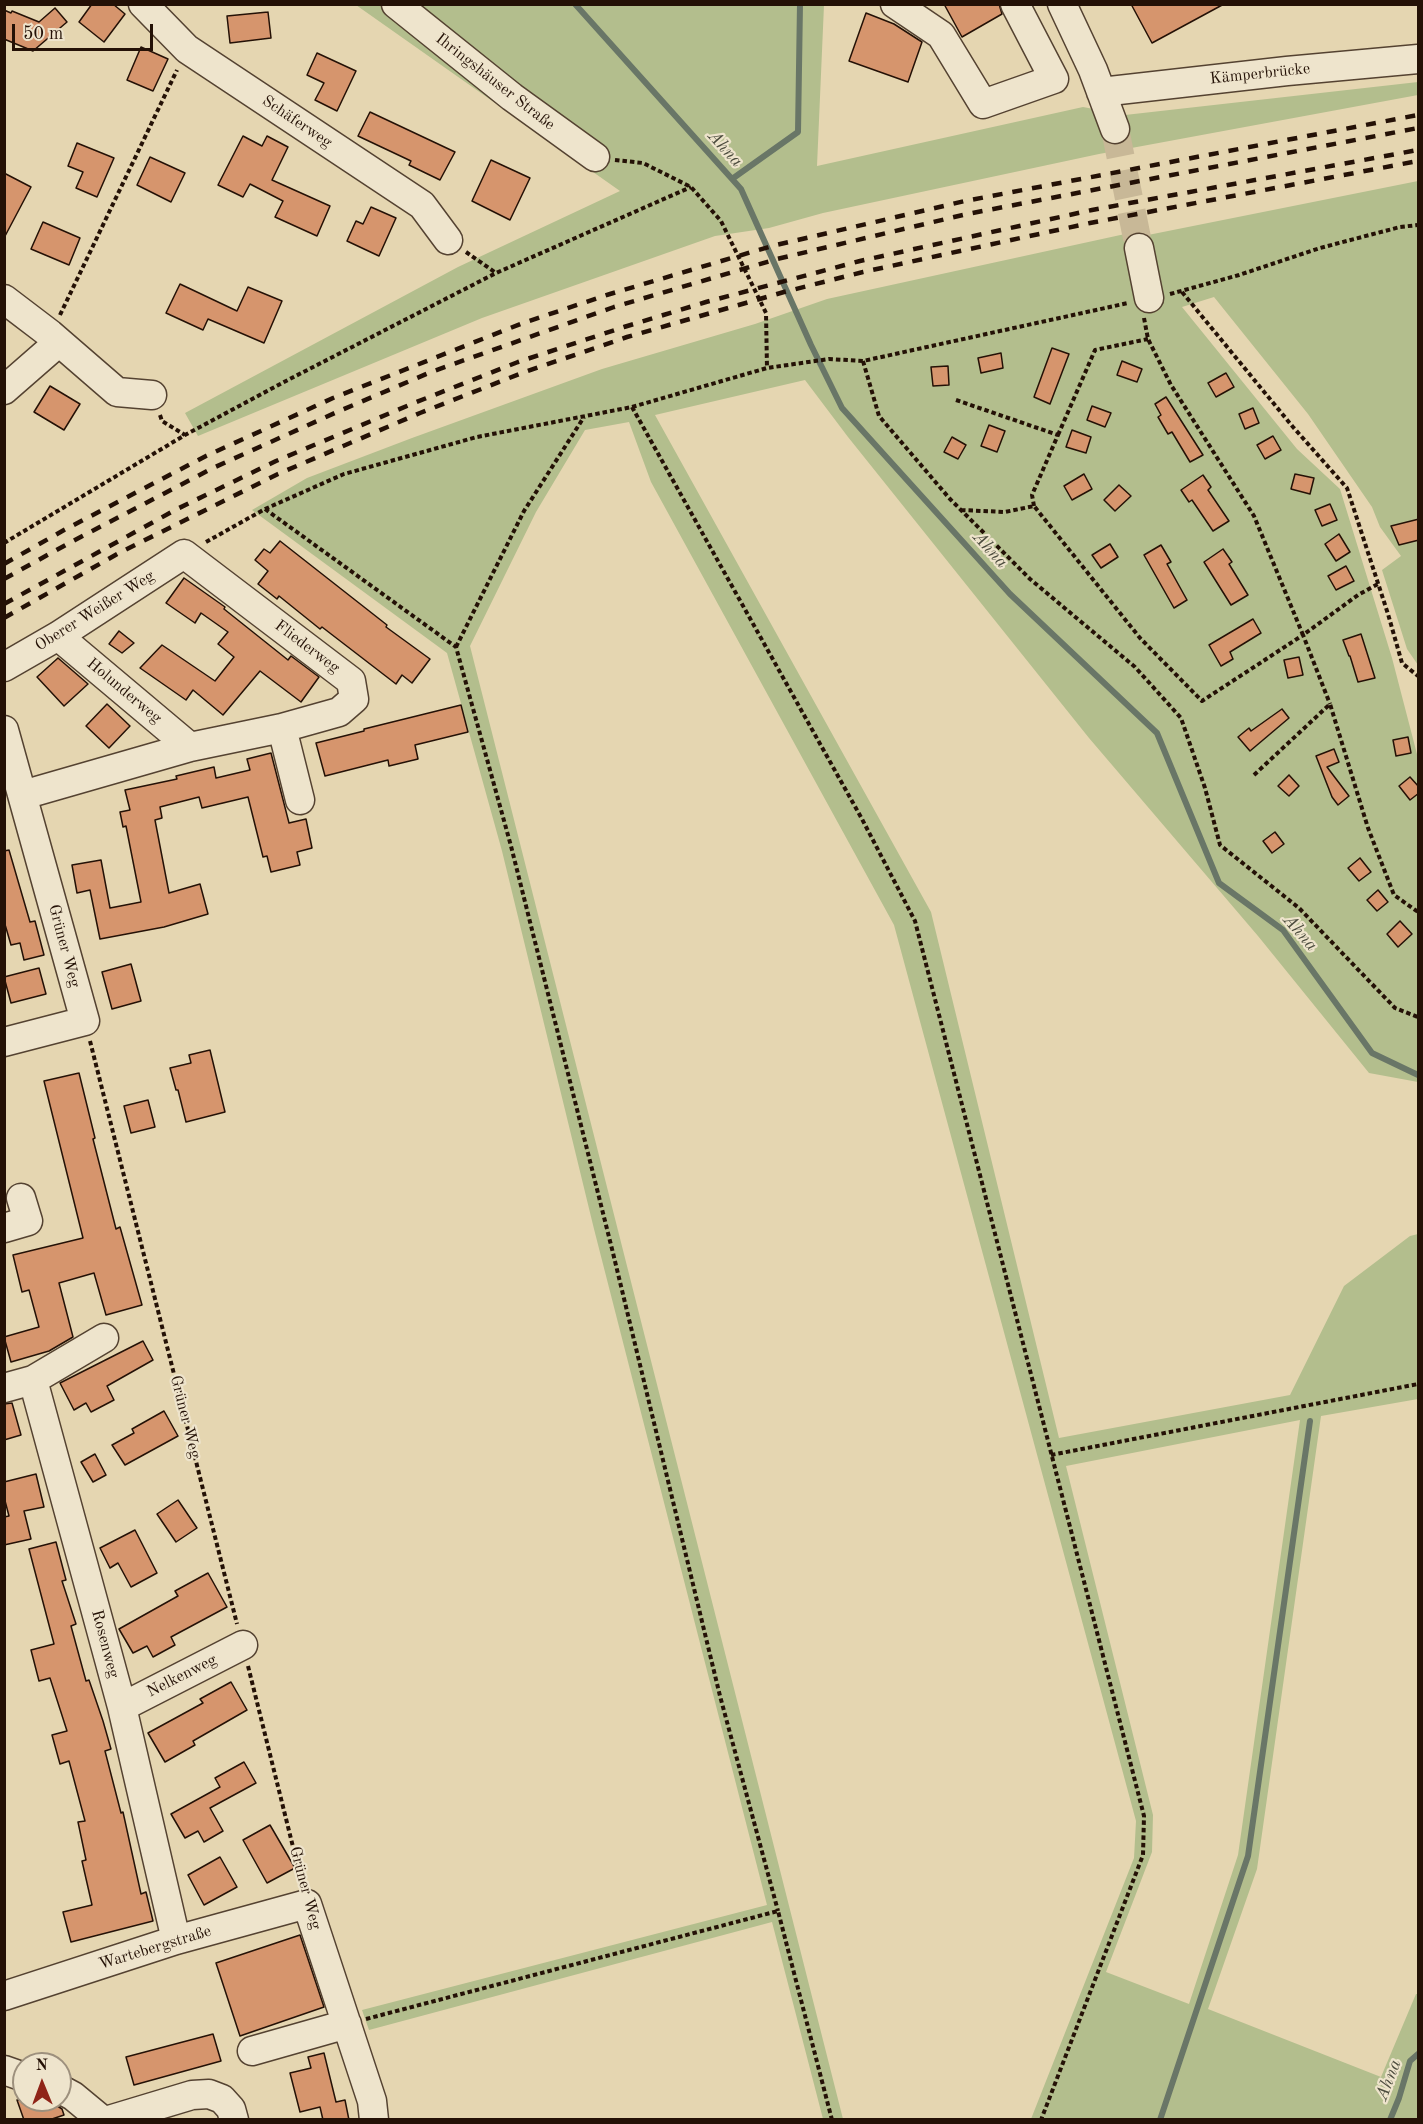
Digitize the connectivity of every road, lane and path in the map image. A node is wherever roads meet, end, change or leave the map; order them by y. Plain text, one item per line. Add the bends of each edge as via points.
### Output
1 (143, 4) edge
2 (396, 4) edge
3 (895, 4) edge
4 (1015, 4) edge
5 (1062, 4) edge
6 (187, 49) junction
7 (1419, 59) edge
8 (1101, 92) junction
9 (1115, 129) tunnel mouth
10 (595, 157) joint
11 (692, 187) junction
12 (1419, 225) edge
13 (448, 240) joint
14 (1139, 248) tunnel mouth
15 (496, 273) junction
16 (4, 299) edge
17 (1147, 309) junction
18 (55, 338) junction
19 (1148, 339) junction
20 (862, 361) junction
21 (767, 368) junction
22 (4, 390) edge
23 (152, 395) joint
24 (956, 400) dead end
25 (632, 407) junction
26 (584, 416) junction
27 (185, 435) junction
28 (1058, 435) junction
29 (1034, 506) junction
30 (265, 508) junction
31 (960, 510) junction
32 (4, 543) edge
33 (184, 554) junction
34 (1378, 584) junction
35 (1302, 635) junction
36 (58, 636) junction
37 (456, 647) junction
38 (4, 667) edge
39 (1419, 676) edge
40 (1330, 704) junction
41 (282, 728) junction
42 (4, 730) edge
43 (190, 747) junction
44 (1254, 775) dead end
45 (23, 795) junction
46 (300, 800) dead end
47 (1419, 912) edge
48 (1419, 1017) edge
49 (85, 1022) junction
50 (4, 1042) edge
51 (21, 1198) dead end
52 (4, 1228) edge
53 (104, 1338) dead end
54 (33, 1380) junction
55 (1419, 1384) edge
56 (4, 1388) edge
57 (1051, 1455) junction
58 (243, 1645) junction
59 (122, 1707) junction
60 (307, 1904) junction
61 (778, 1911) junction
62 (176, 1940) junction
63 (4, 1996) edge
64 (347, 2024) junction
65 (252, 2050) dead end
66 (72, 2095) edge
67 (373, 2110) edge
68 (102, 2120) edge
69 (108, 2120) edge
70 (234, 2120) edge
71 (832, 2120) edge
72 (1041, 2120) edge

1 - 6 street, Schäferweg
2 - 10 street, Ihringshäuser Straße via 512,97
3 - 4 street via 941,35 983,104 1054,79
5 - 8 street
6 - 13 street, Schäferweg via 422,205
6 - 18 path
7 - 8 street, Kämperbrücke
8 - 9 street
10 - 11 path via 643,163
11 - 15 path
11 - 21 path via 722,221 766,313
12 - 34 path via 1320,248 1182,292 1347,488
13 - 15 path
14 - 17 street
15 - 27 path
16 - 18 street
17 - 19 path
17 - 20 path
18 - 22 street
18 - 23 street via 117,392
19 - 28 path via 1095,350
19 - 35 path via 1171,385 1254,516
20 - 21 path via 829,358
20 - 31 path via 879,416
21 - 25 path
23 - 27 path via 162,421
24 - 28 path
25 - 26 path
25 - 57 path via 915,921
26 - 30 path via 477,437 344,474
26 - 37 path via 524,511
27 - 32 path
28 - 29 path via 1032,495
29 - 31 path via 1005,512
29 - 35 path via 1140,638 1202,701
30 - 33 path
30 - 37 path
31 - 48 path via 1030,579 1135,668 1180,718 1220,846 1299,908 1395,1008
33 - 36 street, Oberer Weißer Weg
33 - 41 street, Fliederweg via 351,681 354,699 339,712
34 - 35 path
34 - 39 path via 1402,663
35 - 40 path
36 - 38 street, Oberer Weißer Weg
36 - 43 street, Holunderweg
37 - 61 path via 511,846 720,1696
40 - 44 path
40 - 47 path via 1368,828 1394,895
41 - 43 street, Fliederweg
41 - 46 street
42 - 45 street, Grüner Weg
43 - 45 street, Fliederweg
45 - 49 street, Grüner Weg
49 - 50 street
49 - 58 path, Grüner Weg
51 - 52 street via 28,1221
53 - 54 street
54 - 56 street
54 - 59 street, Rosenweg
55 - 57 path
57 - 72 path via 1144,1816 1143,1854
58 - 59 street, Nelkenweg
58 - 60 path, Grüner Weg
59 - 62 street, Rosenweg
60 - 62 street, Wartebergstraße
60 - 64 street, Grüner Weg
61 - 64 path
61 - 71 path
62 - 63 street, Wartebergstraße
64 - 65 street
64 - 67 street, Grüner Weg
66 - 68 street
69 - 70 street via 209,2094 222,2099

